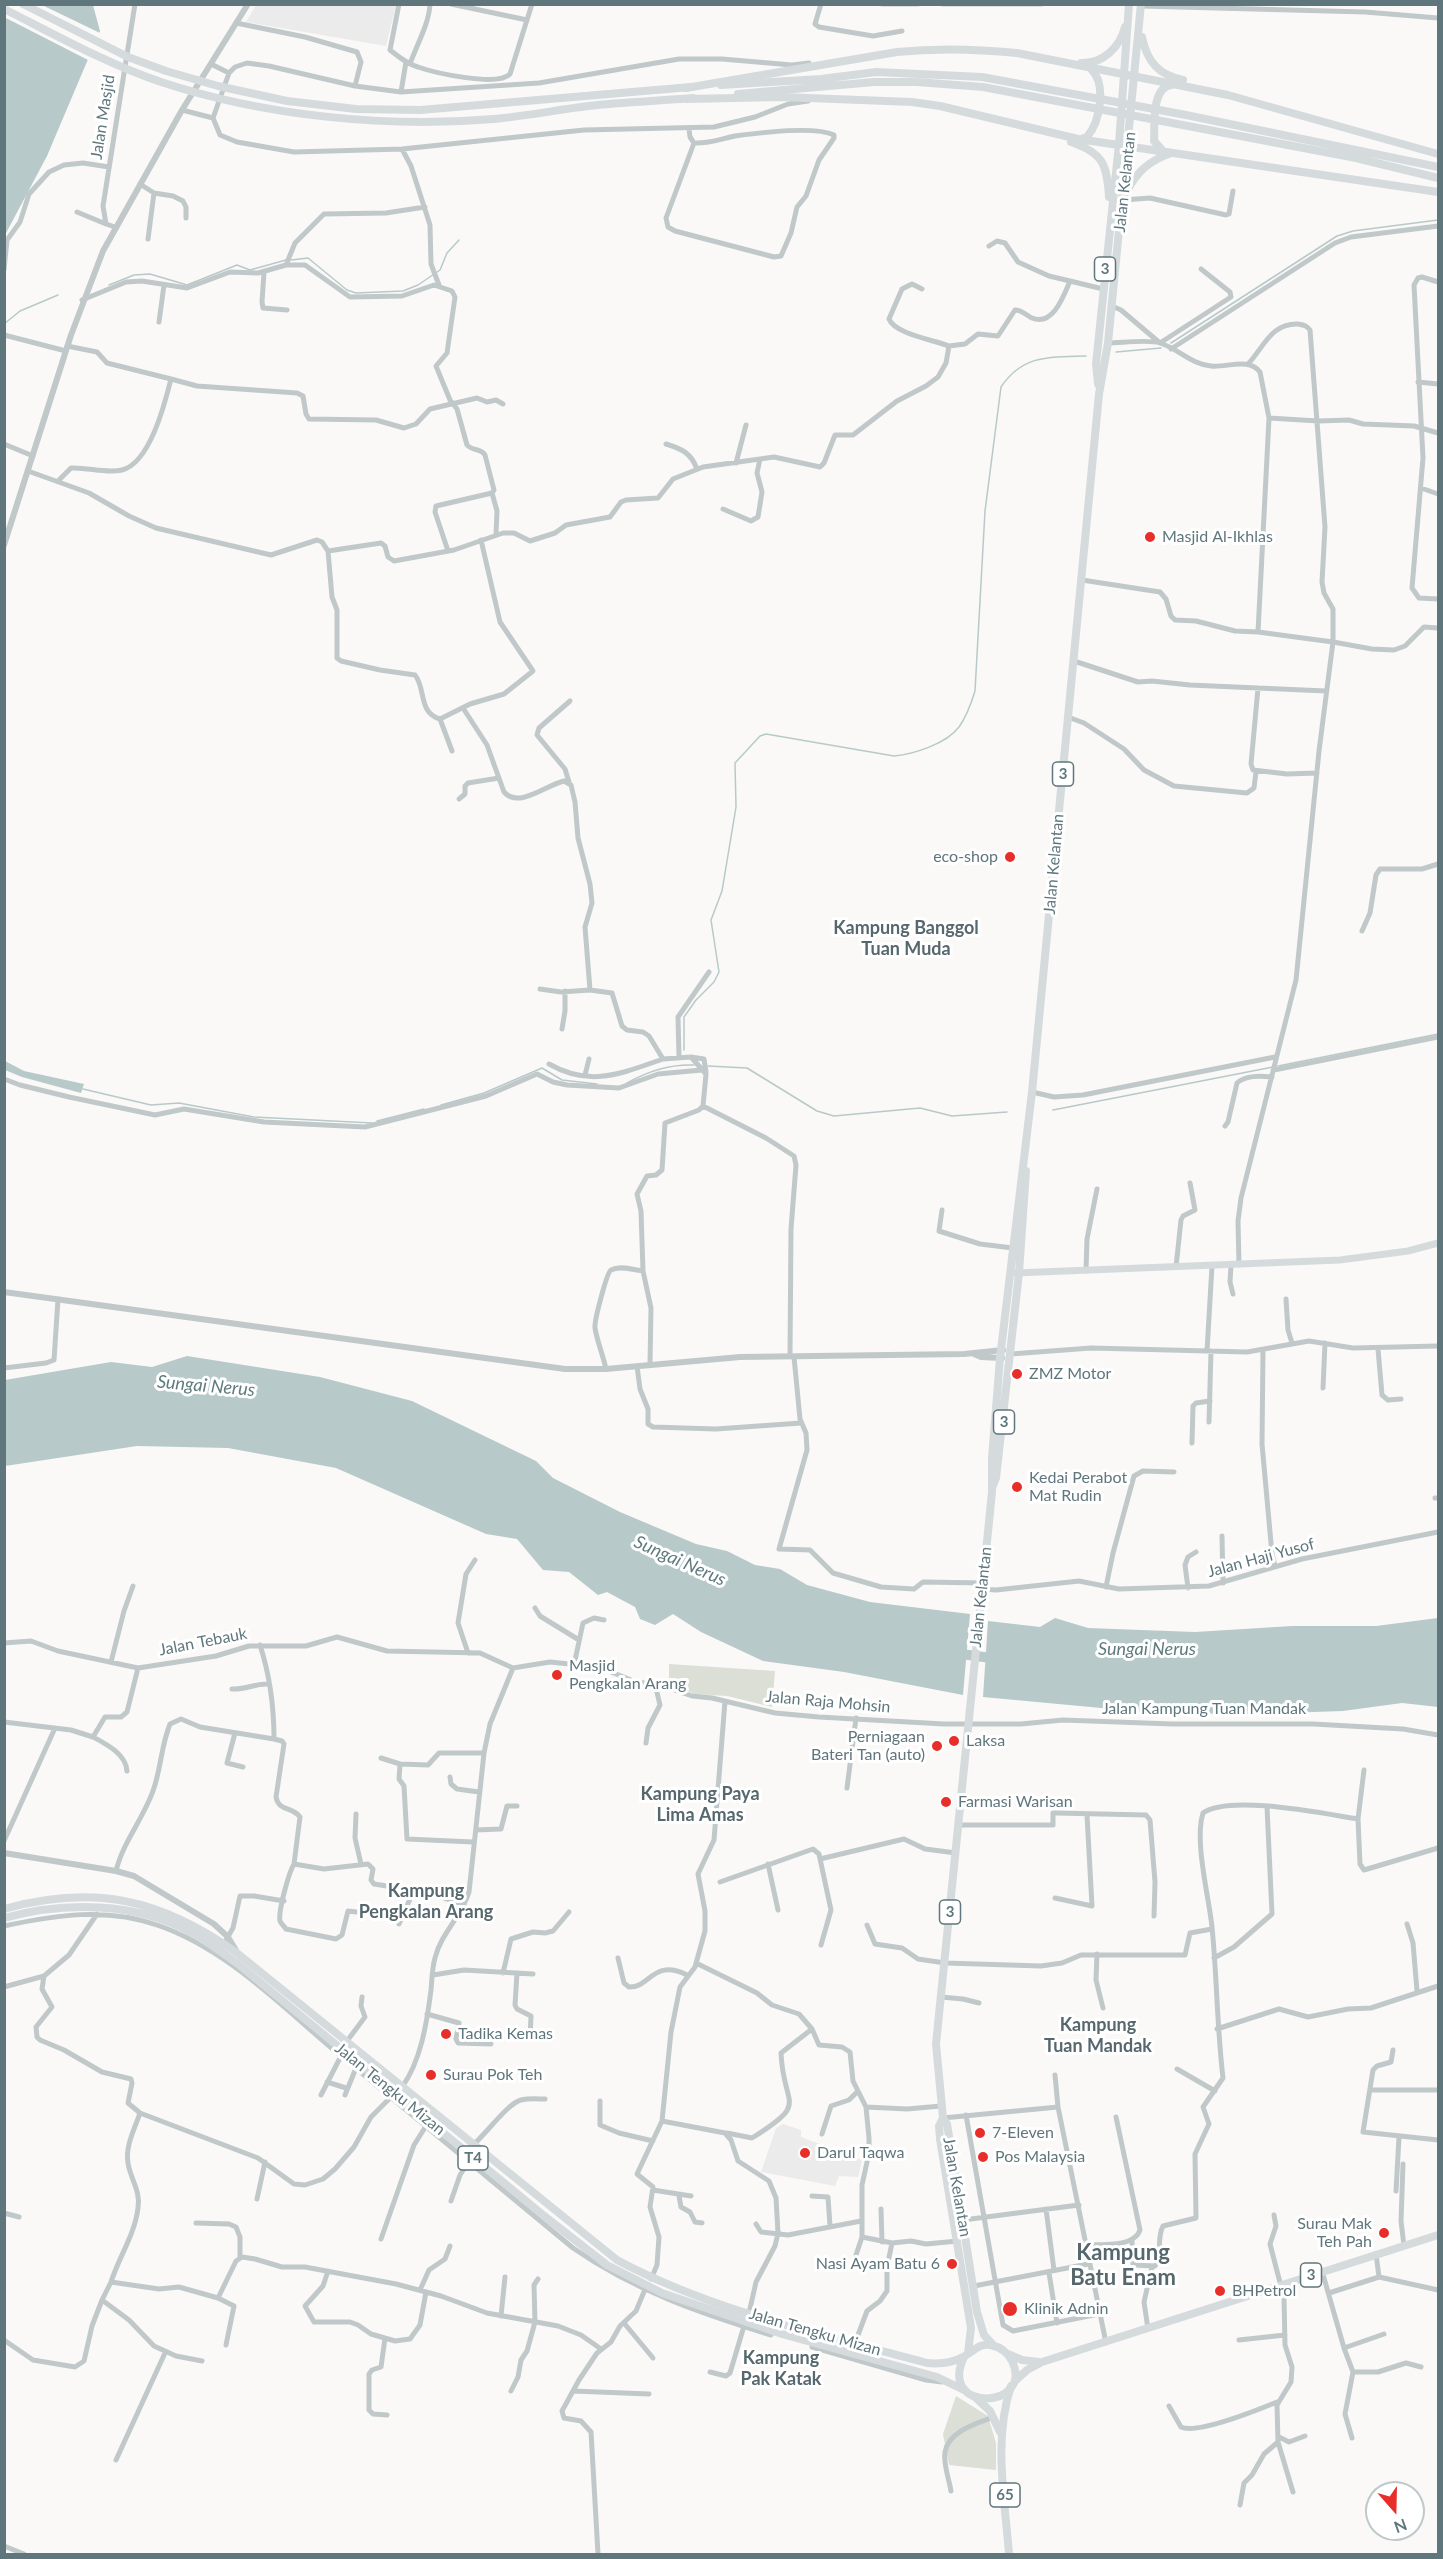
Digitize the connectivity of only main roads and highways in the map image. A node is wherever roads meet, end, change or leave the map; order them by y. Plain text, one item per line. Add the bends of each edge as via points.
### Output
1 (23, 4) edge
2 (1141, 5) edge
3 (1129, 6) edge
4 (4, 9) edge
5 (1140, 25) junction
6 (1051, 60) junction
7 (1091, 69) junction
8 (1124, 76) junction
9 (1135, 78) junction
10 (1175, 84) junction
11 (686, 88) junction
12 (1228, 95) junction
13 (687, 99) junction
14 (1054, 135) junction
15 (1078, 139) junction
16 (1119, 144) junction
17 (1128, 146) junction
18 (1167, 152) junction
19 (1438, 154) edge
20 (1438, 167) edge
21 (1438, 178) edge
22 (1438, 192) edge
23 (1123, 200) junction
24 (1111, 218) junction
25 (1099, 394) junction
26 (1026, 1155) junction
27 (1438, 1243) edge
28 (1009, 1273) junction
29 (1019, 1273) junction
30 (992, 1489) junction
31 (4, 1909) edge
32 (4, 1918) edge
33 (943, 2118) junction
34 (1438, 2235) edge
35 (647, 2285) junction
36 (994, 2346) junction
37 (1008, 2354) junction
38 (966, 2355) junction
39 (1042, 2362) junction
40 (1013, 2384) junction
41 (966, 2391) junction
42 (975, 2397) junction
43 (1001, 2436) junction
44 (1008, 2554) edge

1 - 11 main road via 128,57 166,71 257,95 356,109 420,110
2 - 5 highway, Jalan Kelantan / 3
3 - 6 highway via 1125,31 1116,47 1104,57 1091,63
3 - 8 highway, Jalan Kelantan / 3
4 - 13 main road via 128,70 252,106 360,119 493,119
5 - 9 highway, Jalan Kelantan / 3
5 - 12 highway via 1149,61 1164,74
6 - 7 highway
6 - 11 highway via 1017,53 921,50
7 - 8 highway
7 - 15 highway via 1099,80 1096,123 1087,137
8 - 9 highway
8 - 16 highway, Jalan Kelantan / 3
9 - 10 highway
9 - 17 highway, Jalan Kelantan / 3
10 - 12 highway
10 - 18 highway via 1165,86 1157,99 1154,141
11 - 20 main road via 886,72 982,77
12 - 19 highway
13 - 14 highway via 901,102 940,106
13 - 21 main road via 874,82 983,87 1356,158
14 - 15 highway
14 - 24 highway via 1095,152 1104,163
15 - 16 highway
16 - 17 highway
16 - 24 highway, Jalan Kelantan / 3
17 - 18 highway
17 - 23 highway, Jalan Kelantan / 3
18 - 22 highway
18 - 23 highway via 1138,172
23 - 25 highway, Jalan Kelantan / 3
24 - 25 highway, Jalan Kelantan / 3 via 1096,364
25 - 26 highway, Jalan Kelantan / 3
26 - 28 highway, Jalan Kelantan / 3
26 - 29 highway, Jalan Kelantan / 3
27 - 29 main road via 1340,1260
28 - 29 main road
28 - 30 highway, Jalan Kelantan / 3
29 - 30 highway, Jalan Kelantan / 3
30 - 33 highway, Jalan Kelantan / 3 via 936,2044
31 - 35 highway, Jalan Tengku Mizan / T4 via 45,1900 118,1899 175,1915 226,1940 237,1953
32 - 35 highway, Jalan Tengku Mizan / T4 via 46,1909 95,1907 128,1911 191,1932 238,1964 607,2265
33 - 36 highway, Jalan Kelantan / 3 via 980,2325
33 - 38 highway, Jalan Kelantan / 3 via 940,2139 971,2328
34 - 39 highway, 3
35 - 38 highway, Jalan Tengku Mizan / T4 via 927,2363 946,2363
35 - 41 highway, Jalan Tengku Mizan / T4 via 782,2334 921,2373
36 - 37 highway, 3
36 - 38 highway via 980,2346
37 - 39 highway, 3
37 - 40 highway via 1016,2372
38 - 41 highway, 3 via 959,2374
39 - 40 highway, 3 via 1020,2374
40 - 42 highway, 3 via 1006,2393 991,2400
40 - 43 main road, 65
41 - 42 highway
42 - 43 main road, 65 via 994,2417
43 - 44 main road, 65

